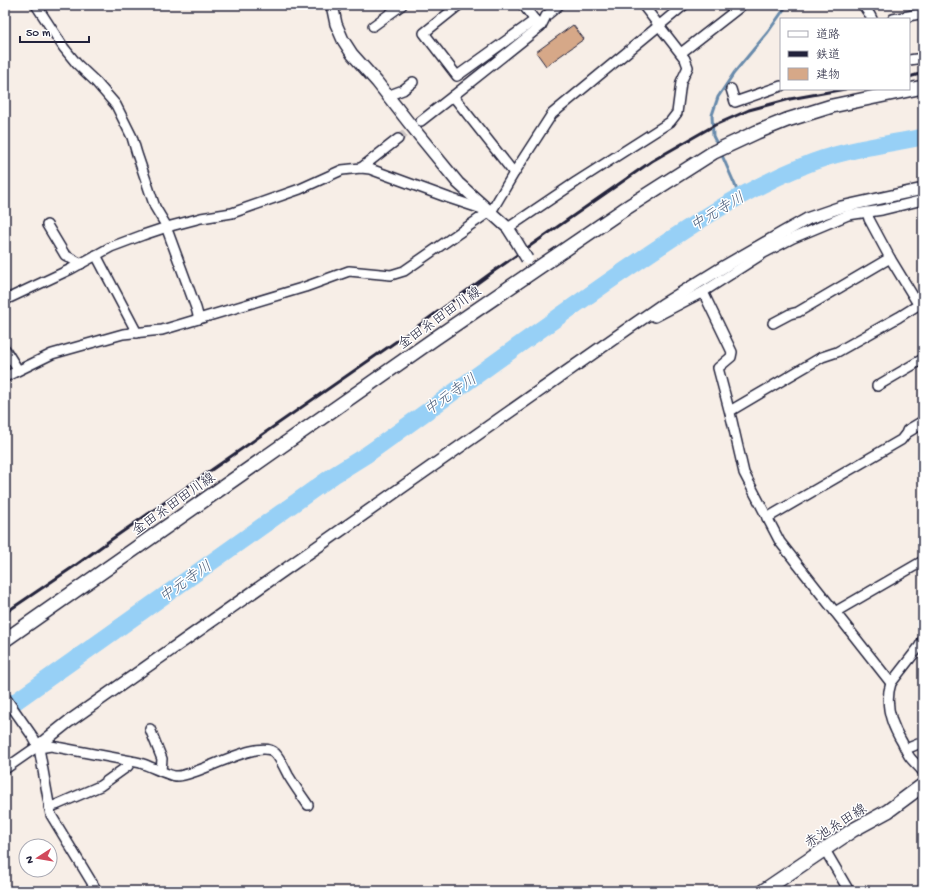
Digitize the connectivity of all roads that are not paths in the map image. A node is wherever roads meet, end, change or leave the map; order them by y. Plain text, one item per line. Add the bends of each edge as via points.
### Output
1 (36, 5) edge
2 (332, 5) edge
3 (402, 5) edge
4 (459, 5) edge
5 (523, 5) edge
6 (559, 5) edge
7 (642, 5) edge
8 (684, 5) edge
9 (863, 5) edge
10 (740, 7) dead end
11 (923, 12) edge
12 (872, 18) edge
13 (898, 18) edge
14 (538, 23) junction
15 (659, 25) junction
16 (373, 26) dead end
17 (681, 54) junction
18 (923, 58) edge
19 (910, 60) edge
20 (413, 82) dead end
21 (780, 86) edge
22 (923, 87) edge
23 (731, 89) dead end
24 (909, 90) edge
25 (910, 90) edge
26 (387, 96) junction
27 (453, 96) junction
28 (421, 121) tunnel mouth
29 (398, 139) tunnel mouth
30 (361, 168) junction
31 (514, 173) junction
32 (923, 189) edge
33 (923, 200) edge
34 (489, 212) junction
35 (868, 212) junction
36 (47, 224) dead end
37 (167, 227) junction
38 (508, 228) junction
39 (96, 255) junction
40 (890, 258) junction
41 (81, 264) junction
42 (534, 271) junction
43 (703, 292) junction
44 (5, 300) edge
45 (921, 303) edge
46 (649, 314) junction
47 (199, 319) junction
48 (773, 324) dead end
49 (137, 333) junction
50 (5, 349) edge
51 (923, 360) edge
52 (18, 370) junction
53 (5, 377) edge
54 (877, 386) dead end
55 (730, 411) junction
56 (923, 422) edge
57 (908, 431) joint
58 (767, 518) junction
59 (923, 561) edge
60 (835, 612) junction
61 (5, 640) edge
62 (922, 646) edge
63 (891, 683) junction
64 (5, 697) edge
65 (150, 728) dead end
66 (923, 742) edge
67 (37, 744) junction
68 (906, 749) junction
69 (131, 761) junction
70 (5, 769) edge
71 (161, 771) junction
72 (923, 772) edge
73 (923, 785) edge
74 (308, 806) dead end
75 (49, 807) junction
76 (825, 850) junction
77 (97, 891) edge
78 (763, 891) edge
79 (849, 891) edge

1 - 37 street via 64,48 116,106 132,137 155,207
2 - 26 street via 343,40
3 - 16 street
4 - 14 street via 424,32 457,76
5 - 14 street
6 - 14 street
7 - 15 street
8 - 15 street
9 - 12 street
10 - 17 street
11 - 13 street
14 - 27 street
15 - 17 street
15 - 31 street via 552,114
17 - 38 street via 688,67 681,82 677,113 670,122
18 - 19 street
20 - 26 street via 403,90
21 - 23 street via 735,102
22 - 25 main road, 金田糸田田川線
24 - 42 main road, 金田糸田田川線 via 832,106 787,120 714,152
26 - 34 street via 458,183
27 - 28 street
27 - 31 street
29 - 30 street
30 - 34 street
30 - 37 street via 342,170 300,189 232,213
31 - 34 street
32 - 46 street via 841,207 809,218 725,266
33 - 35 street
34 - 38 street
34 - 47 street via 404,271 391,274 349,271
35 - 40 street via 869,219
35 - 43 street via 848,215 792,238
36 - 41 street via 65,255
37 - 39 street
37 - 47 street
38 - 42 street, bridge
39 - 41 street
39 - 49 street
40 - 45 street
40 - 48 street
41 - 44 street
42 - 61 main road, 金田糸田田川線
43 - 46 street via 655,317
43 - 55 street via 732,352 731,357 718,368
45 - 55 street
46 - 67 street
47 - 49 street via 162,330
49 - 52 street via 123,334 52,354
50 - 52 street
51 - 54 street
52 - 53 street
55 - 58 street via 744,473
56 - 57 street
57 - 58 street via 901,440
58 - 60 street via 780,542
59 - 60 street
60 - 63 street
62 - 63 street
63 - 68 street via 888,690 889,715
64 - 67 street
65 - 71 street via 162,759
66 - 68 street
67 - 69 street
67 - 70 street
67 - 75 street
68 - 72 street
69 - 71 street
69 - 75 street via 128,766 100,786
71 - 74 street via 176,777 244,752 267,749 275,753
73 - 76 main road, 赤池糸田線 via 888,811 853,830
75 - 77 street via 51,815
76 - 78 main road, 赤池糸田線
76 - 79 street

